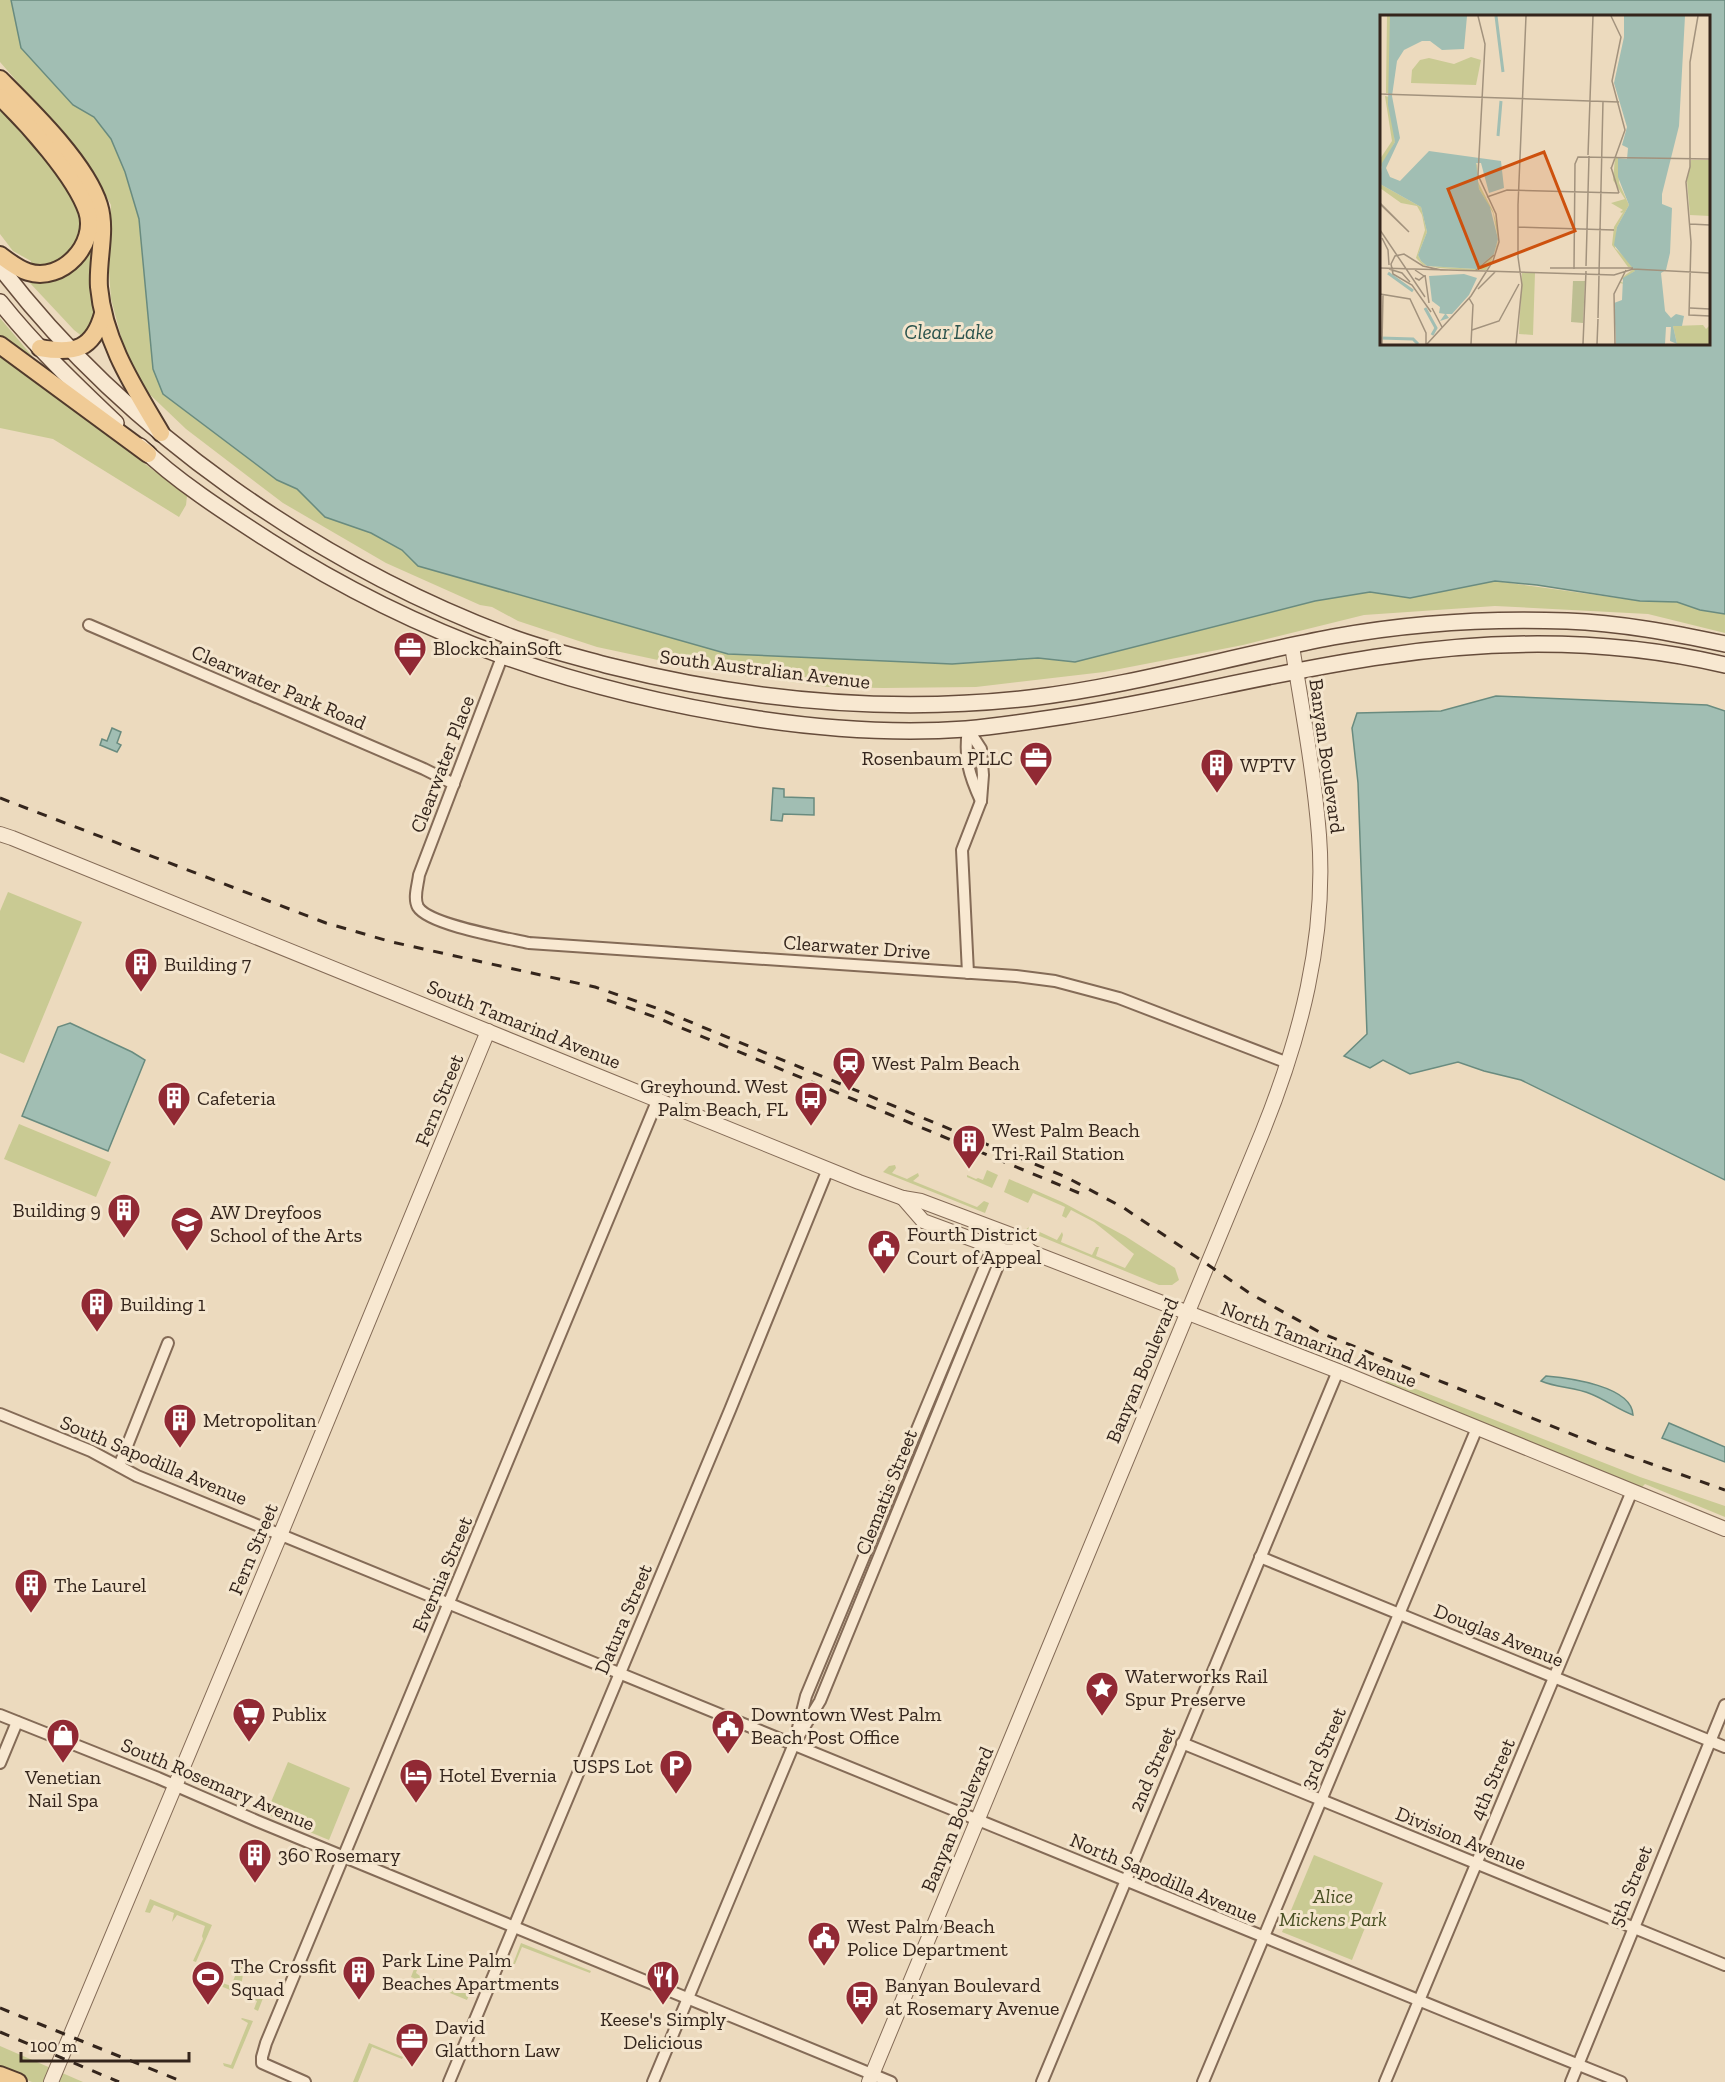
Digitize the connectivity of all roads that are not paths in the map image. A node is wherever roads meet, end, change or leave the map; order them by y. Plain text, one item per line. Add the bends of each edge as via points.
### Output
1 (0, 79) edge
2 (0, 97) edge
3 (0, 255) edge
4 (0, 267) edge
5 (0, 302) edge
6 (103, 314) junction
7 (0, 345) edge
8 (40, 348) junction
9 (70, 350) junction
10 (161, 433) junction
11 (148, 454) junction
12 (89, 625) dead end
13 (510, 636) junction
14 (1725, 644) edge
15 (1292, 646) junction
16 (502, 657) junction
17 (1725, 665) edge
18 (1296, 672) junction
19 (970, 702) junction
20 (968, 729) junction
21 (454, 784) junction
22 (0, 834) edge
23 (418, 906) joint
24 (968, 973) junction
25 (488, 1031) junction
26 (1288, 1063) junction
27 (658, 1100) junction
28 (828, 1169) junction
29 (903, 1198) junction
30 (1003, 1232) junction
31 (959, 1234) junction
32 (999, 1249) junction
33 (1031, 1252) junction
34 (1187, 1313) junction
35 (168, 1343) dead end
36 (1338, 1371) junction
37 (0, 1414) edge
38 (1477, 1428) junction
39 (119, 1466) junction
40 (1632, 1491) junction
41 (1725, 1529) edge
42 (281, 1533) junction
43 (1260, 1557) junction
44 (450, 1602) junction
45 (1399, 1614) junction
46 (620, 1672) junction
47 (1554, 1677) junction
48 (1725, 1705) edge
49 (0, 1715) edge
50 (17, 1722) junction
51 (1710, 1741) junction
52 (1182, 1743) junction
53 (794, 1744) junction
54 (1725, 1747) edge
55 (0, 1763) edge
56 (175, 1785) junction
57 (1321, 1800) junction
58 (978, 1820) junction
59 (344, 1857) junction
60 (1476, 1864) junction
61 (1125, 1881) junction
62 (514, 1925) junction
63 (1632, 1928) junction
64 (1263, 1938) junction
65 (1725, 1965) edge
66 (688, 1998) junction
67 (1419, 2001) junction
68 (1578, 2065) junction
69 (0, 2075) edge
70 (870, 2078) edge
71 (18, 2082) edge
72 (51, 2082) edge
73 (305, 2082) edge
74 (449, 2082) edge
75 (653, 2082) edge
76 (891, 2082) edge
77 (1041, 2082) edge
78 (1203, 2082) edge
79 (1385, 2082) edge
80 (1571, 2082) edge
81 (1621, 2082) edge

1 - 6 main road via 53,134 95,195 102,220 98,258
2 - 3 main road via 67,175 87,212 89,226 79,254 58,270 28,272
4 - 9 main road, South Australian Avenue
5 - 8 main road
6 - 9 main road via 93,339
6 - 10 main road via 123,368
7 - 11 main road
8 - 9 main road
8 - 11 main road
9 - 10 main road, South Australian Avenue
10 - 13 main road, South Australian Avenue via 310,538 407,592
11 - 16 main road via 247,526 341,584
12 - 21 street, Clearwater Park Road
13 - 16 street, Clearwater Place
13 - 19 main road, South Australian Avenue via 641,674 734,690 897,706
14 - 15 main road, South Australian Avenue via 1622,626 1509,621 1429,624
15 - 18 street, Banyan Boulevard
15 - 19 main road, South Australian Avenue via 1078,692
16 - 20 main road via 623,694 718,713 837,728
16 - 21 street, Clearwater Place
17 - 18 main road via 1612,647 1519,645 1431,650
18 - 20 main road via 1117,708
18 - 26 street, Banyan Boulevard via 1315,797 1320,882 1306,1000
19 - 20 main road
20 - 24 street via 981,749 983,775 981,801 962,850
21 - 23 street, Clearwater Place via 419,875
22 - 25 street, South Tamarind Avenue
23 - 24 street, Clearwater Drive via 435,920 529,943
24 - 26 street, Clearwater Drive via 1022,976 1088,988
25 - 27 street, South Tamarind Avenue
25 - 42 street, Fern Street
26 - 34 street, Banyan Boulevard
27 - 28 street, South Tamarind Avenue
27 - 44 street, Evernia Street
28 - 29 street, South Tamarind Avenue
28 - 46 street, Datura Street
29 - 30 street, South Tamarind Avenue
29 - 31 street, North Tamarind Avenue via 923,1221
30 - 31 street via 994,1236
30 - 33 street, South Tamarind Avenue via 1014,1236
31 - 32 street, North Tamarind Avenue
32 - 33 street, North Tamarind Avenue
32 - 53 street, Clematis Street via 806,1696
33 - 34 street, North Tamarind Avenue
34 - 36 street, North Tamarind Avenue
34 - 58 street, Banyan Boulevard
35 - 39 street
36 - 38 street, North Tamarind Avenue
36 - 43 street, 2nd Street
37 - 39 street, South Sapodilla Avenue
38 - 40 street, North Tamarind Avenue
38 - 45 street, 3rd Street
39 - 42 street, South Sapodilla Avenue
40 - 41 street, North Tamarind Avenue
40 - 47 street, 4th Street
42 - 44 street, South Sapodilla Avenue
42 - 56 street, Fern Street
43 - 45 street, Douglas Avenue
43 - 52 street, 2nd Street
44 - 46 street, South Sapodilla Avenue
44 - 59 street, Evernia Street
45 - 47 street, Douglas Avenue
45 - 57 street, 3rd Street
46 - 53 street, South Sapodilla Avenue
46 - 62 street, Datura Street
47 - 51 street, Douglas Avenue
47 - 60 street, 4th Street
48 - 51 street, 5th Street
49 - 50 street, South Rosemary Avenue
50 - 55 street
50 - 56 street, South Rosemary Avenue
51 - 54 street, Douglas Avenue
51 - 63 street, 5th Street
52 - 57 street, Division Avenue
52 - 61 street, 2nd Street
53 - 58 street, North Sapodilla Avenue
53 - 66 street, Clematis Street
56 - 59 street, South Rosemary Avenue
56 - 72 street, Fern Street
57 - 60 street, Division Avenue
57 - 64 street, 3rd Street
58 - 61 street, North Sapodilla Avenue
58 - 70 street, Banyan Boulevard
59 - 62 street, South Rosemary Avenue
59 - 73 street, Evernia Street via 261,2057 262,2063
60 - 63 street, Division Avenue
60 - 67 street, 4th Street
61 - 64 street, North Sapodilla Avenue
61 - 77 street, 2nd Street
62 - 66 street, South Rosemary Avenue
62 - 74 street, Datura Street
63 - 65 street, Division Avenue
63 - 68 street, 5th Street
64 - 67 street, North Sapodilla Avenue
64 - 78 street, 3rd Street
66 - 70 street, South Rosemary Avenue
66 - 75 street, Clematis Street
67 - 68 street, North Sapodilla Avenue
67 - 79 street, 4th Street
68 - 80 street, 5th Street
68 - 81 street, North Sapodilla Avenue
69 - 71 main road
70 - 76 street, South Rosemary Avenue

